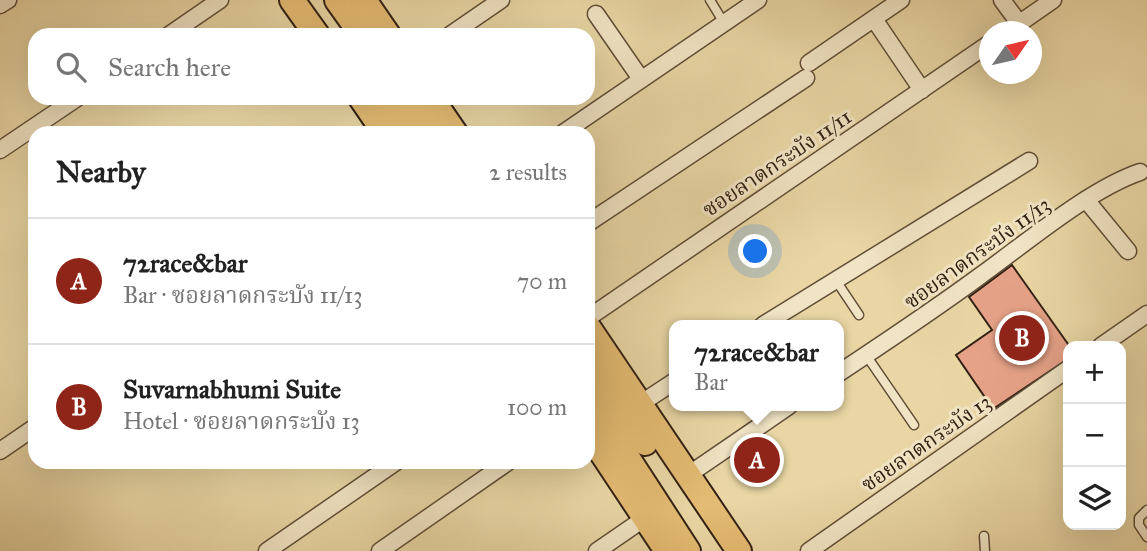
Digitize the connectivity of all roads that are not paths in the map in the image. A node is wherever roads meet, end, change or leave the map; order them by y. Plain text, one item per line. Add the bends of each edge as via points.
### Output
1 (8, 0) edge
2 (220, 0) edge
3 (292, 0) edge
4 (320, 0) edge
5 (337, 0) edge
6 (364, 0) edge
7 (501, 0) edge
8 (710, 0) edge
9 (758, 0) edge
10 (901, 0) edge
11 (1002, 0) edge
12 (1053, 0) edge
13 (0, 5) edge
14 (596, 14) dead end
15 (874, 19) junction
16 (1011, 21) edge
17 (1022, 21) edge
18 (724, 23) junction
19 (179, 28) edge
20 (312, 28) edge
21 (338, 28) edge
22 (357, 28) edge
23 (383, 28) edge
24 (460, 28) edge
25 (979, 50) edge
26 (641, 79) junction
27 (922, 90) junction
28 (66, 105) edge
29 (366, 105) edge
30 (391, 105) edge
31 (411, 105) edge
32 (436, 105) edge
33 (35, 126) edge
34 (380, 126) edge
35 (405, 126) edge
36 (425, 126) edge
37 (450, 126) edge
38 (573, 126) edge
39 (28, 131) edge
40 (0, 150) edge
41 (1029, 160) dead end
42 (1140, 172) dead end
43 (1087, 201) junction
44 (595, 218) edge
45 (1128, 251) dead end
46 (835, 279) junction
47 (595, 312) edge
48 (1147, 314) edge
49 (859, 315) dead end
50 (771, 320) edge
51 (595, 337) edge
52 (1108, 341) edge
53 (866, 355) junction
54 (595, 370) edge
55 (844, 370) edge
56 (1063, 373) edge
57 (669, 386) edge
58 (640, 404) junction
59 (595, 408) edge
60 (782, 411) edge
61 (914, 425) dead end
62 (28, 432) edge
63 (595, 443) edge
64 (0, 451) edge
65 (386, 469) edge
66 (498, 469) edge
67 (688, 475) junction
68 (1147, 510) edge
69 (645, 518) junction
70 (984, 536) dead end
71 (1147, 537) edge
72 (267, 551) edge
73 (380, 551) edge
74 (597, 551) edge
75 (667, 551) edge
76 (688, 551) edge
77 (720, 551) edge
78 (739, 551) edge
79 (809, 551) edge
80 (985, 551) edge

1 - 13 street
2 - 19 street
3 - 20 main road
4 - 21 main road
5 - 22 main road
6 - 23 main road
7 - 24 street
8 - 18 lane
9 - 18 street
10 - 15 street
11 - 16 street
12 - 17 street
14 - 26 street
15 - 27 street
15 - 44 street via 808,71
18 - 26 street
25 - 27 street, ซอยลาดกระบัง 11/11
26 - 38 street
27 - 47 street, ซอยลาดกระบัง 11/11
28 - 33 street
29 - 34 main road
30 - 35 main road
31 - 36 main road
32 - 37 main road
39 - 40 street
41 - 46 street
42 - 43 street, ซอยลาดกระบัง 11/13 via 1118,180
43 - 45 street
43 - 53 street, ซอยลาดกระบัง 11/13
46 - 49 lane
46 - 50 street
48 - 52 street
51 - 58 main road
53 - 55 street, ซอยลาดกระบัง 11/13
53 - 61 lane
54 - 77 main road
56 - 79 street, ซอยลาดกระบัง 13
57 - 58 street
58 - 67 main road
59 - 76 main road
60 - 67 street
62 - 64 street
63 - 69 main road
65 - 72 street
66 - 73 street
67 - 78 main road
68 - 71 lane via 1139,518
69 - 74 street
69 - 75 main road
70 - 80 lane

